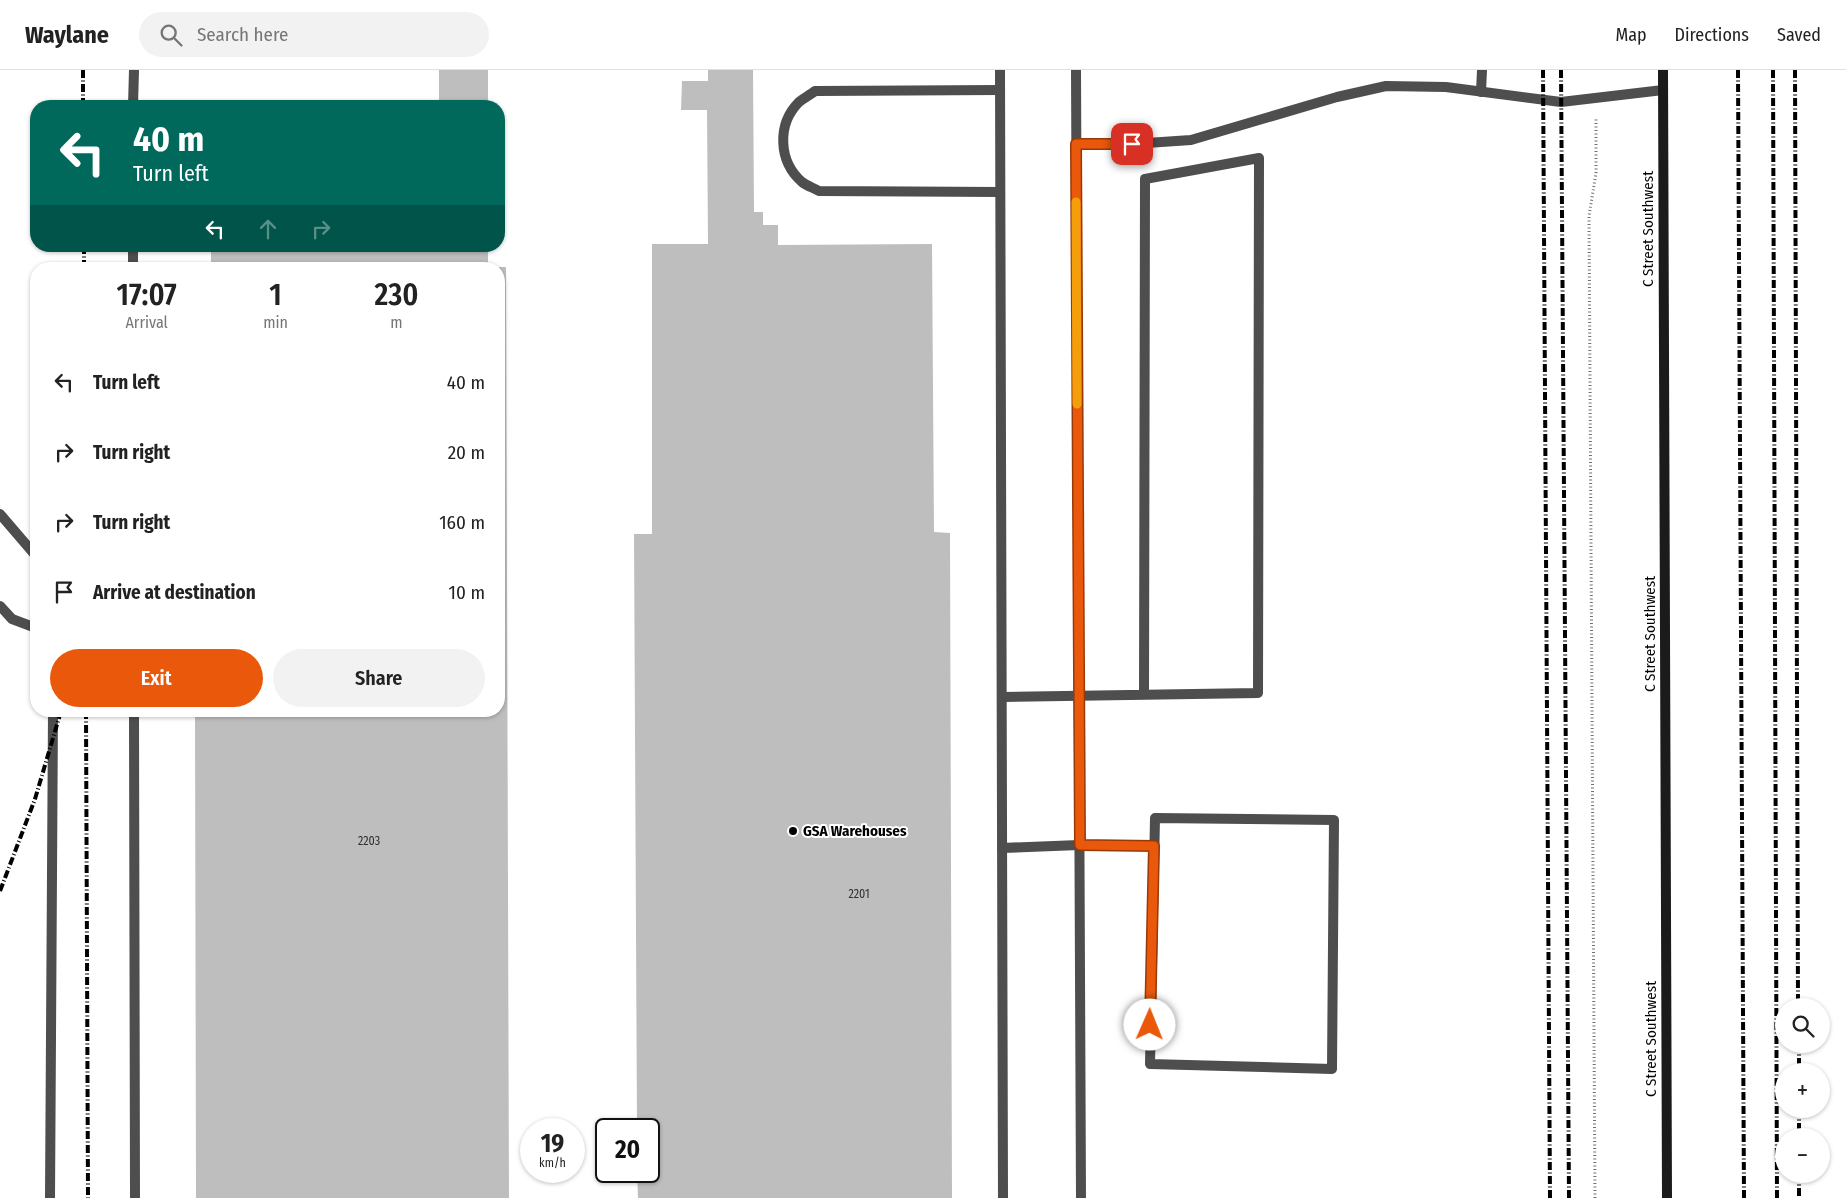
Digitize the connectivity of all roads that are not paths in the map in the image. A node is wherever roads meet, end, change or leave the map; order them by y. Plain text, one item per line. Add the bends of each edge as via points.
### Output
1 (134, 70) edge
2 (1000, 70) edge
3 (1076, 70) edge
4 (1482, 70) edge
5 (1663, 70) edge
6 (1000, 90) junction
7 (1663, 90) junction
8 (1481, 92) junction
9 (134, 100) edge
10 (1076, 144) junction
11 (1000, 192) junction
12 (0, 514) edge
13 (30, 549) edge
14 (0, 606) edge
15 (30, 626) edge
16 (1144, 695) junction
17 (1079, 696) junction
18 (1002, 697) junction
19 (53, 717) edge
20 (134, 717) edge
21 (1080, 845) junction
22 (1154, 846) junction
23 (1002, 848) junction
24 (50, 1198) edge
25 (136, 1198) edge
26 (1003, 1198) edge
27 (1081, 1198) edge
28 (1667, 1198) edge

1 - 9 lane
2 - 6 lane
3 - 10 lane
4 - 8 lane
5 - 7 main road, C Street Southwest
6 - 11 lane
6 - 11 lane via 816,91 800,101 789,116 783,133 784,152 790,169 819,191
7 - 8 lane via 1561,102
7 - 28 main road, C Street Southwest
8 - 10 lane via 1446,87 1386,86 1191,140
10 - 17 lane
11 - 18 lane
12 - 13 lane
14 - 15 lane via 12,619
16 - 16 lane via 1258,693 1259,158 1144,179
16 - 17 lane
17 - 18 lane
17 - 21 lane
18 - 23 lane
19 - 24 lane
20 - 25 lane
21 - 22 lane
21 - 23 lane
21 - 27 lane
22 - 22 lane via 1155,818 1334,820 1332,1069 1150,1064
23 - 26 lane

